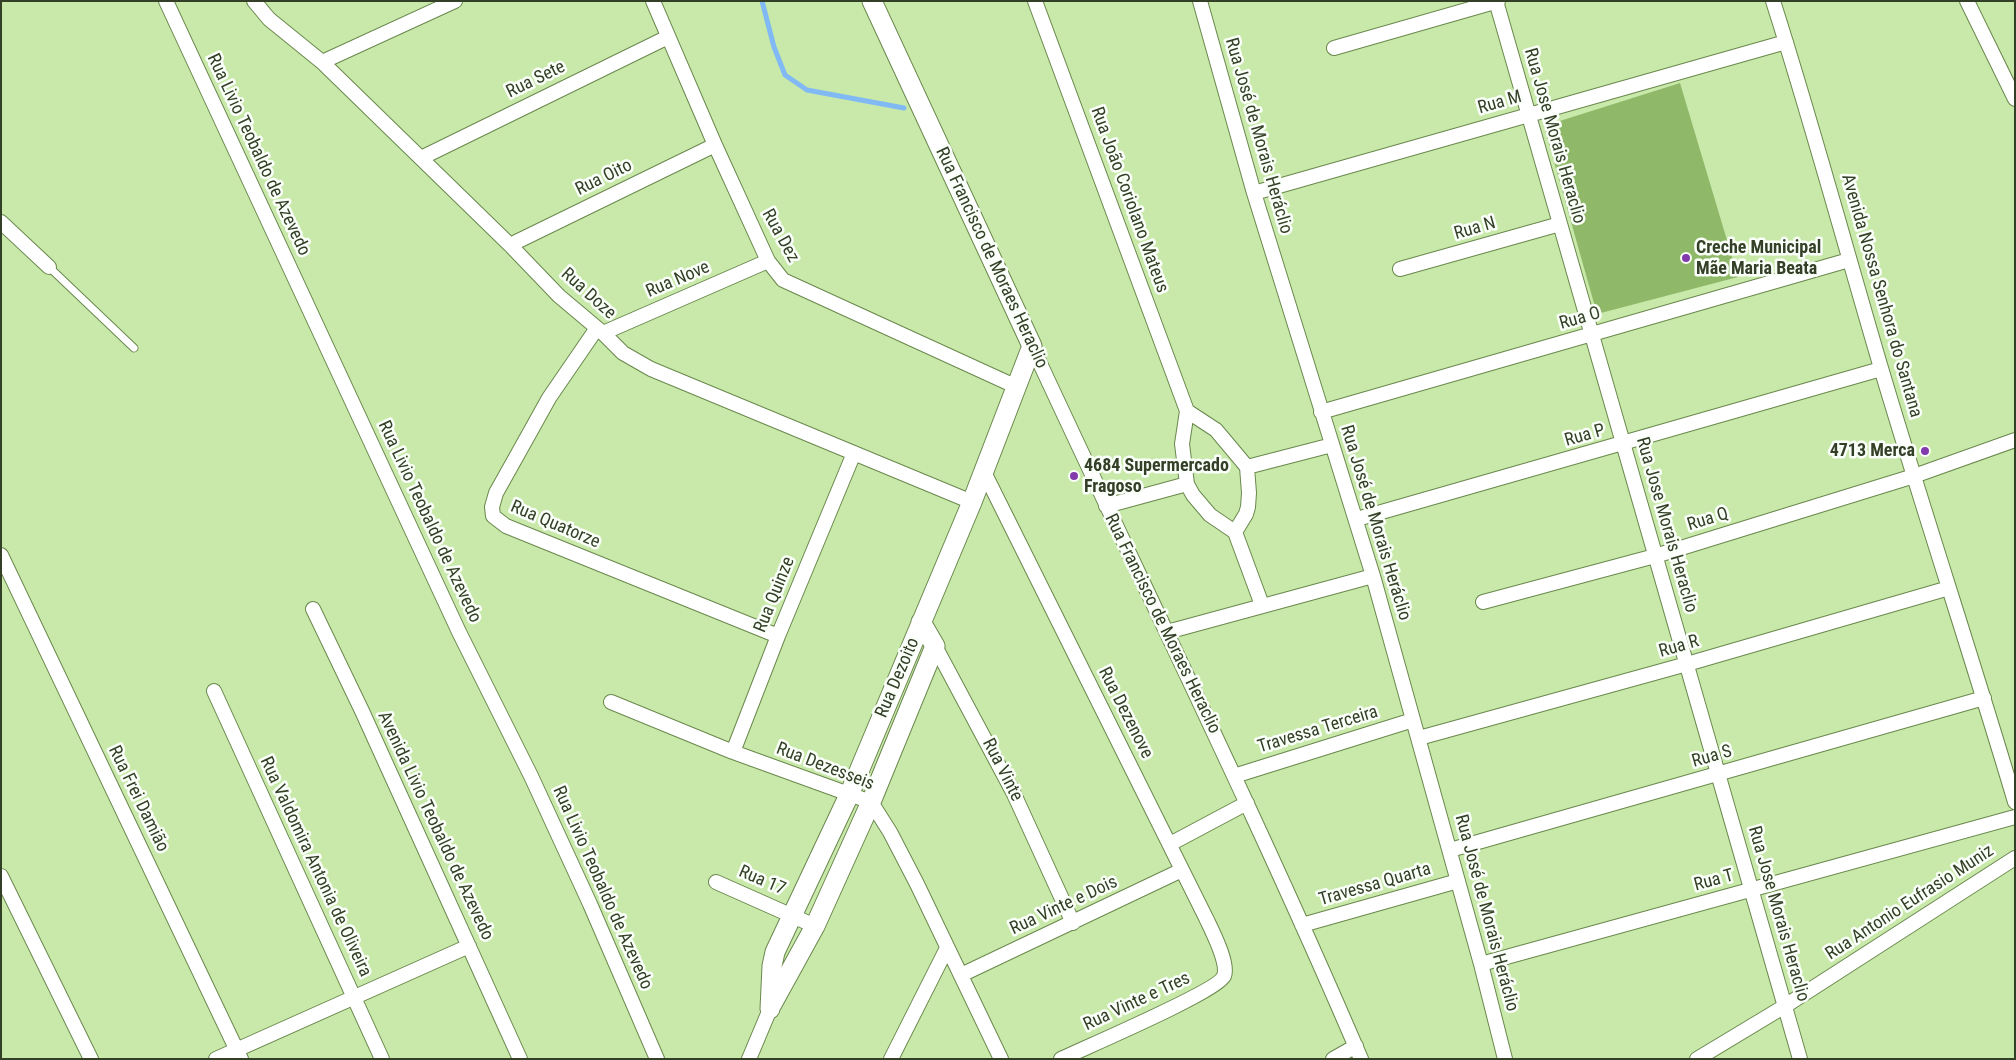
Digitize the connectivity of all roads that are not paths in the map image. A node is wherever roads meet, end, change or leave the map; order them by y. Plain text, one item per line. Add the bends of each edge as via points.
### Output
1 (166, 1) edge
2 (254, 1) edge
3 (455, 1) edge
4 (653, 1) edge
5 (872, 1) edge
6 (1035, 1) edge
7 (1200, 1) edge
8 (1497, 1) edge
9 (1773, 1) edge
10 (1967, 1) edge
11 (668, 36) junction
12 (1786, 42) junction
13 (1334, 48) dead end
14 (322, 62) junction
15 (2014, 94) edge
16 (1528, 114) junction
17 (714, 146) junction
18 (421, 158) junction
19 (1254, 193) junction
20 (1, 222) edge
21 (1560, 224) junction
22 (510, 245) junction
23 (1850, 260) junction
24 (768, 261) junction
25 (49, 267) joint
26 (1400, 269) dead end
27 (600, 330) junction
28 (1592, 335) junction
29 (1032, 346) junction
30 (134, 348) dead end
31 (1881, 369) junction
32 (1017, 387) junction
33 (1187, 411) junction
34 (1322, 412) junction
35 (2015, 440) edge
36 (1623, 444) junction
37 (1332, 445) junction
38 (854, 453) junction
39 (1247, 467) junction
40 (984, 472) junction
41 (1914, 476) junction
42 (1187, 484) junction
43 (972, 502) junction
44 (1106, 506) junction
45 (1356, 519) junction
46 (1234, 532) junction
47 (1, 556) edge
48 (1656, 556) junction
49 (1373, 576) junction
50 (1948, 588) junction
51 (1483, 602) dead end
52 (1262, 605) junction
53 (313, 609) dead end
54 (921, 622) junction
55 (1167, 632) junction
56 (778, 636) junction
57 (935, 646) junction
58 (1687, 664) junction
59 (214, 690) dead end
60 (1984, 698) junction
61 (611, 702) dead end
62 (1413, 720) junction
63 (1419, 738) junction
64 (733, 752) junction
65 (1718, 775) junction
66 (1234, 776) junction
67 (849, 795) junction
68 (871, 802) junction
69 (2015, 802) edge
70 (1247, 804) junction
71 (2015, 817) edge
72 (1170, 844) junction
73 (1450, 850) junction
74 (2015, 858) edge
75 (1182, 870) junction
76 (1, 876) edge
77 (1458, 881) junction
78 (716, 882) dead end
79 (1752, 890) junction
80 (793, 915) junction
81 (1074, 923) junction
82 (1302, 925) junction
83 (815, 926) junction
84 (470, 946) junction
85 (947, 948) junction
86 (1482, 964) junction
87 (1225, 974) joint
88 (961, 975) junction
89 (354, 997) junction
90 (1785, 1006) junction
91 (770, 1009) junction
92 (1359, 1053) edge
93 (239, 1054) edge
94 (90, 1059) edge
95 (216, 1059) edge
96 (382, 1059) edge
97 (520, 1059) edge
98 (657, 1059) edge
99 (749, 1059) edge
100 (892, 1059) edge
101 (1001, 1059) edge
102 (1061, 1059) edge
103 (1333, 1059) edge
104 (1506, 1059) edge
105 (1697, 1059) edge
106 (1800, 1059) edge

1 - 98 street, Rua Livio Teobaldo de Azevedo via 460,632 531,776
2 - 14 street, Rua Doze via 269,19
3 - 14 street
4 - 11 street, Rua Dez
5 - 29 street, Rua Francisco de Moraes Heraclio
6 - 33 street, Rua João Coriolano Mateus
7 - 19 street, Rua José de Morais Heráclio
8 - 13 street
8 - 16 street, Rua Jose Morais Heraclio
9 - 12 street, Avenida Nossa Senhora do Santana
10 - 15 street
11 - 17 street, Rua Dez
11 - 18 street, Rua Sete
12 - 16 street, Rua M
12 - 23 street, Avenida Nossa Senhora do Santana
14 - 18 street, Rua Doze
16 - 19 street, Rua M
16 - 21 street, Rua Jose Morais Heraclio
17 - 22 street, Rua Oito
17 - 24 street, Rua Dez
18 - 22 street, Rua Doze
19 - 34 street, Rua José de Morais Heráclio
20 - 25 street
21 - 26 street, Rua N
21 - 28 street, Rua Jose Morais Heraclio
22 - 27 street, Rua Doze via 559,296
23 - 28 street, Rua O
23 - 31 street, Avenida Nossa Senhora do Santana
24 - 27 street, Rua Nove
24 - 32 street, Rua Dez via 783,280
25 - 30 lane
27 - 38 street, Rua Doze via 623,353 651,369
27 - 56 street, Rua Quatorze via 549,398 496,493 492,504 493,516 506,526
28 - 34 street, Rua O
28 - 36 street, Rua Jose Morais Heraclio
29 - 32 street, Rua Dezoito
29 - 44 street, Rua Francisco de Moraes Heraclio
31 - 36 street, Rua P
31 - 41 street, Avenida Nossa Senhora do Santana
32 - 40 street, Rua Dezoito
33 - 39 street via 1216,430
33 - 42 street, Rua João Coriolano Mateus via 1182,444
34 - 37 street, Rua José de Morais Heráclio
35 - 41 street, Rua Q
36 - 45 street, Rua P
36 - 48 street, Rua Jose Morais Heraclio
37 - 39 street
37 - 45 street, Rua José de Morais Heráclio
38 - 43 street, Rua Doze
38 - 56 street, Rua Quinze
39 - 46 street via 1248,507
40 - 43 street, Rua Dezoito
40 - 72 street, Rua Dezenove
41 - 48 street, Rua Q
41 - 50 street, Avenida Nossa Senhora do Santana
42 - 44 street
42 - 46 street, Rua João Coriolano Mateus via 1210,515
43 - 54 street, Rua Dezoito
44 - 55 street, Rua Francisco de Moraes Heraclio
45 - 49 street, Rua José de Morais Heráclio
46 - 52 street
47 - 93 street, Rua Frei Damião
48 - 51 street, Rua Q
48 - 58 street, Rua Jose Morais Heraclio
49 - 52 street
49 - 62 street, Rua José de Morais Heráclio
50 - 58 street, Rua R
50 - 60 street, Avenida Nossa Senhora do Santana
52 - 55 street
53 - 84 street, Avenida Livio Teobaldo de Azevedo
54 - 57 street, Rua Vinte
54 - 67 street, Rua Dezoito
55 - 66 street, Rua Francisco de Moraes Heraclio
56 - 64 street, Rua Quinze
57 - 68 street, Rua Dezoito
57 - 81 street, Rua Vinte via 1014,794
58 - 63 street, Rua R
58 - 65 street, Rua Jose Morais Heraclio
59 - 89 street, Rua Valdomira Antonia de Oliveira
60 - 65 street, Rua S
60 - 69 street, Avenida Nossa Senhora do Santana
61 - 64 street, Rua Dezesseis
62 - 63 street, Rua José de Morais Heráclio
62 - 66 street, Travessa Terceira
63 - 73 street, Rua José de Morais Heráclio
64 - 67 street, Rua Dezesseis
65 - 73 street, Rua S
65 - 79 street, Rua Jose Morais Heraclio
66 - 70 street, Rua Francisco de Moraes Heraclio
67 - 68 street, Rua Dezesseis
67 - 80 street, Rua Dezoito
68 - 83 street, Rua Dezoito
68 - 85 street, Rua Dezesseis via 895,841
70 - 72 street
70 - 82 street, Rua Francisco de Moraes Heraclio
71 - 79 street, Rua T
72 - 75 street, Rua Dezenove
73 - 77 street, Rua José de Morais Heráclio
74 - 90 street, Rua Antonio Eufrasio Muniz
75 - 81 street, Rua Vinte e Dois
75 - 87 street, Rua Dezenove via 1216,941
76 - 94 street
77 - 82 street, Travessa Quarta
77 - 86 street, Rua José de Morais Heráclio
78 - 80 street, Rua 17
79 - 86 street, Rua T
79 - 90 street, Rua Jose Morais Heraclio
80 - 83 street, Rua 17
80 - 91 street, Rua Dezoito via 772,966
81 - 88 street, Rua Vinte e Dois
82 - 92 street, Rua Francisco de Moraes Heraclio
83 - 91 street, Rua Dezoito
84 - 89 street
84 - 97 street, Avenida Livio Teobaldo de Azevedo
85 - 88 street, Rua Dezesseis
85 - 100 street
86 - 104 street, Rua José de Morais Heráclio
87 - 102 street, Rua Vinte e Tres via 1212,987 1180,1004
88 - 101 street, Rua Dezesseis
89 - 93 street
89 - 96 street, Rua Valdomira Antonia de Oliveira
90 - 105 street, Rua Antonio Eufrasio Muniz
90 - 106 street, Rua Jose Morais Heraclio
91 - 99 street, Rua Dezoito
92 - 103 street
93 - 95 street

